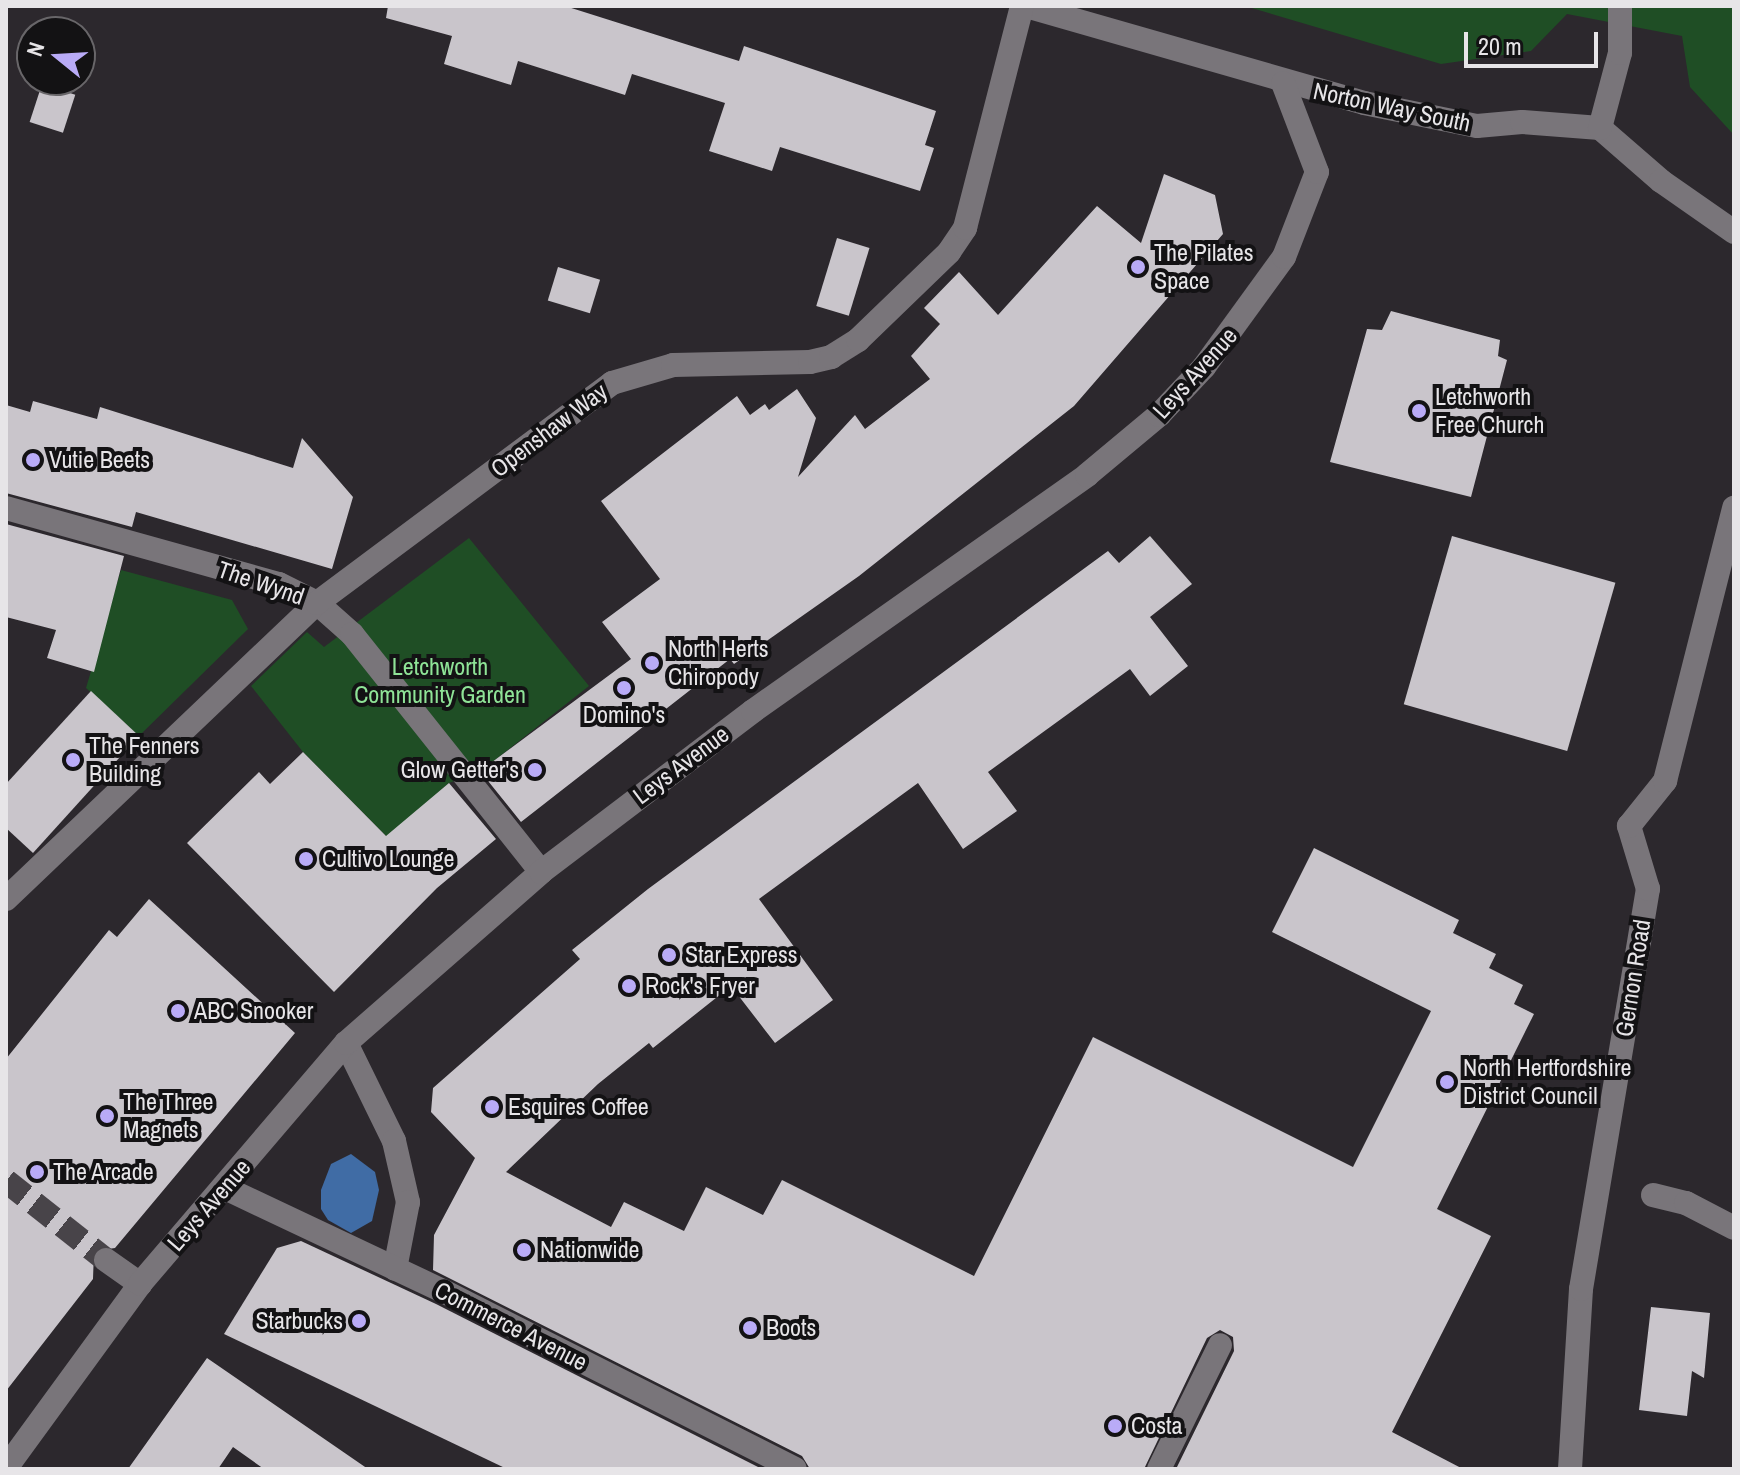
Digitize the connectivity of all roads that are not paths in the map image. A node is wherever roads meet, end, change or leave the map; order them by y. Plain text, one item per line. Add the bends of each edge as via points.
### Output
1 (1024, 6) edge
2 (1620, 6) edge
3 (1283, 83) junction
4 (1600, 128) junction
5 (1734, 232) edge
6 (6, 508) edge
7 (1734, 508) edge
8 (317, 603) junction
9 (541, 872) junction
10 (6, 899) edge
11 (346, 1043) junction
12 (225, 1188) junction
13 (1653, 1195) dead end
14 (1734, 1228) edge
15 (106, 1260) tunnel mouth
16 (395, 1269) junction
17 (140, 1284) junction
18 (1220, 1345) dead end
19 (6, 1468) edge
20 (795, 1469) edge
21 (1159, 1469) edge
22 (1570, 1469) edge

1 - 3 street, Norton Way South
1 - 8 street, Openshaw Way via 965,228 949,252 858,340 831,357 810,362 673,365 612,383
2 - 4 street via 1620,53
3 - 4 street, Norton Way South via 1477,126 1522,122
3 - 9 street, Leys Avenue via 1317,172 1284,257 1204,367 1159,415 1087,475 753,711
4 - 5 street via 1661,181
6 - 8 street, The Wynd via 279,584
7 - 22 street, Gernon Road via 1665,781 1629,826 1648,889 1581,1289
8 - 9 street, The Wynd via 359,642
8 - 10 street, Openshaw Way
9 - 11 street, Leys Avenue
11 - 12 street, Leys Avenue
11 - 16 street via 394,1141 408,1202
12 - 16 street, Commerce Avenue
12 - 17 street, Leys Avenue
13 - 14 street via 1686,1203
15 - 17 street
16 - 20 street, Commerce Avenue
17 - 19 street, Leys Avenue
18 - 21 street

